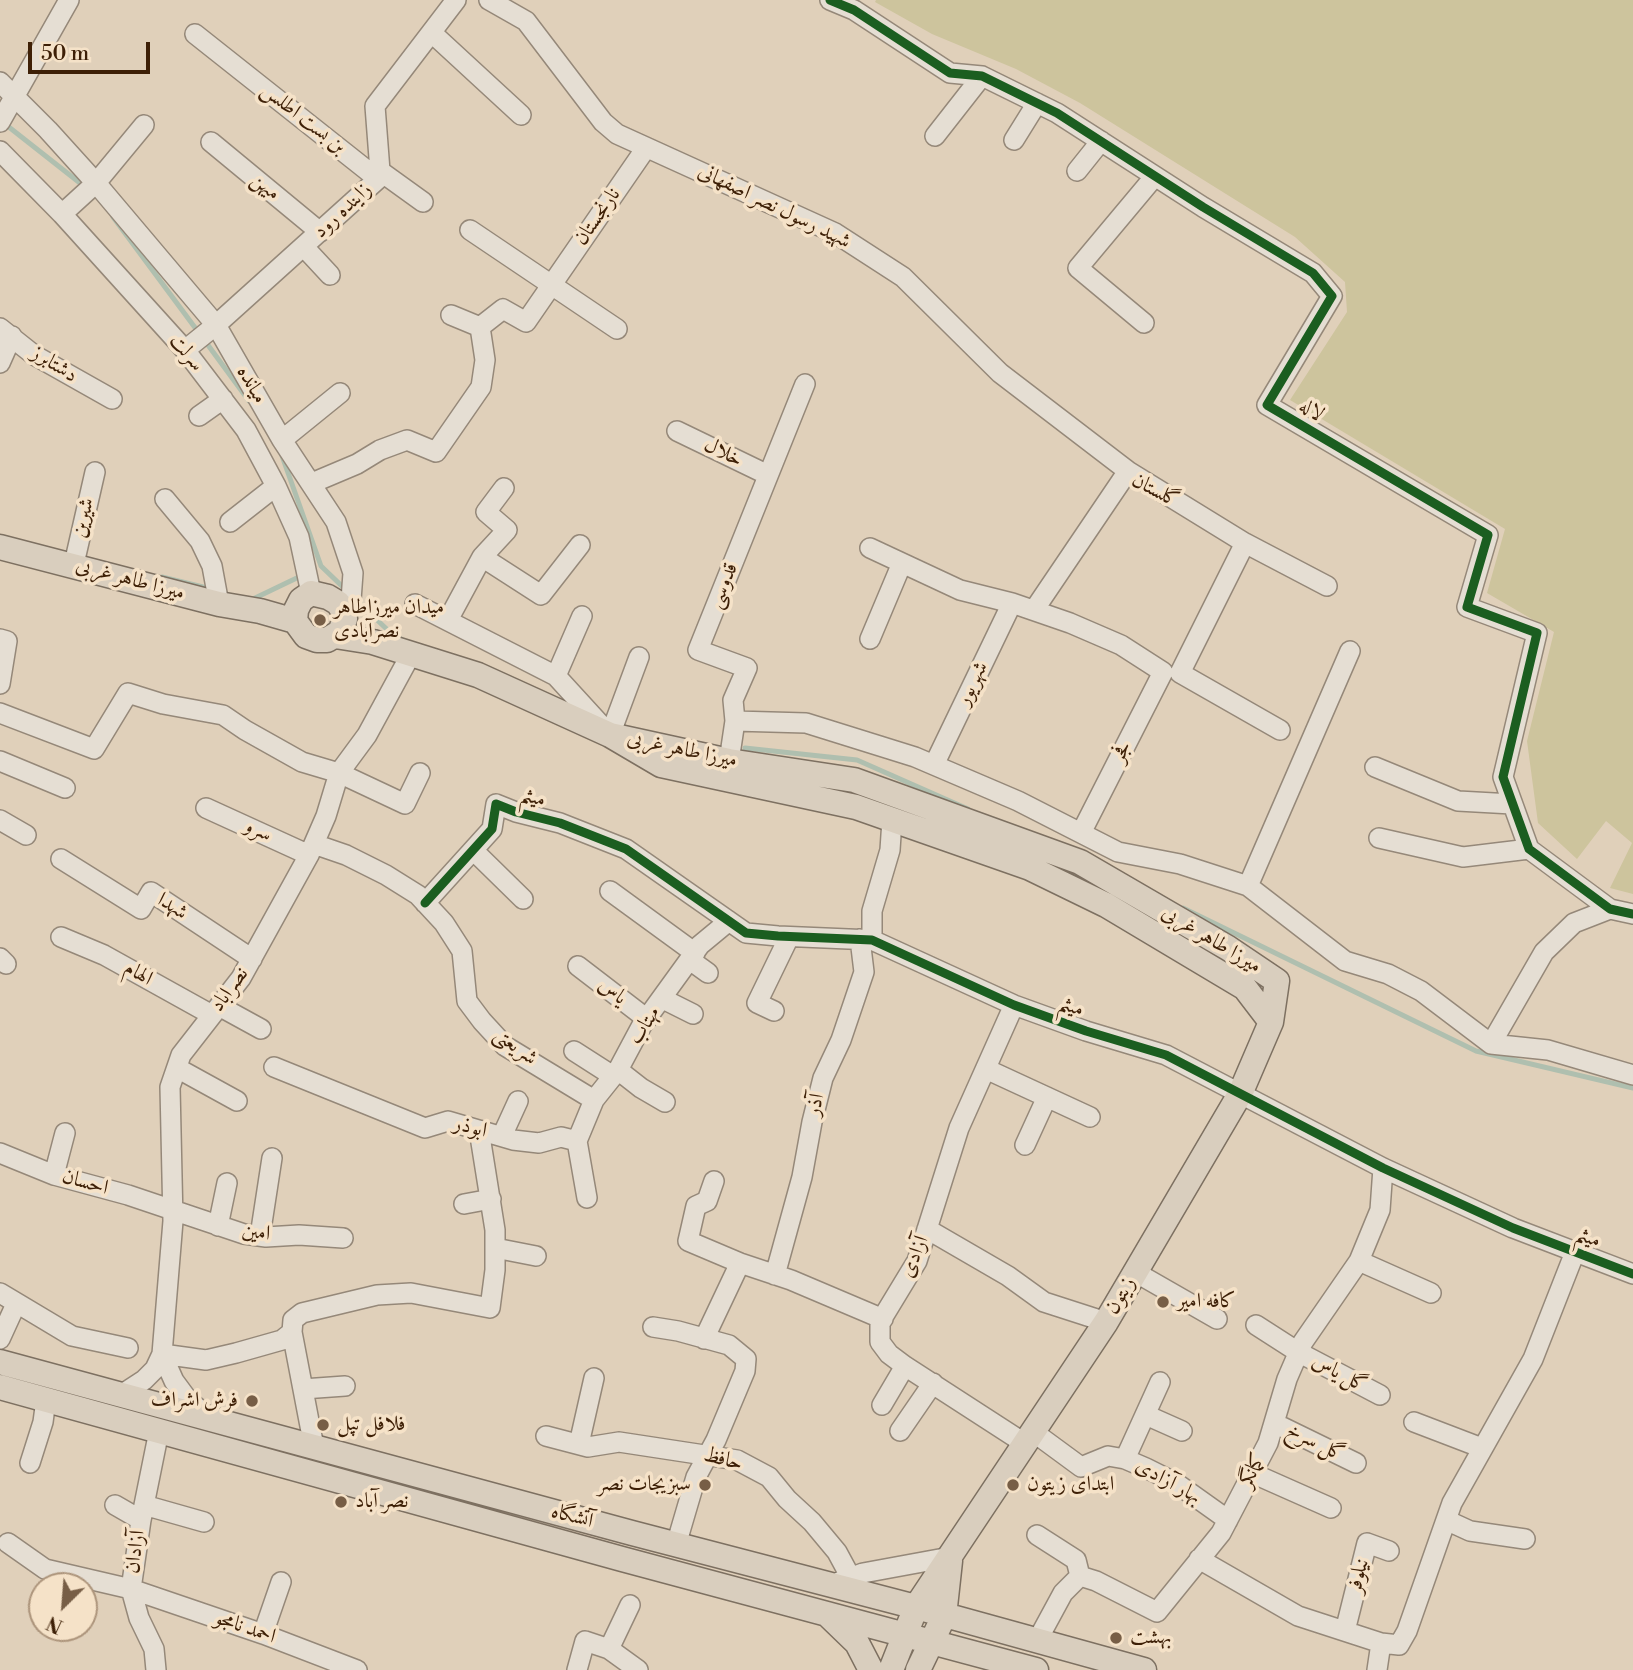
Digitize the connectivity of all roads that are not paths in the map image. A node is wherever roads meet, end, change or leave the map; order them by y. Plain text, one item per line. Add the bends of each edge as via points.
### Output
1 (69, 0) edge
2 (456, 0) edge
3 (489, 0) edge
4 (830, 0) edge
5 (432, 33) junction
6 (195, 34) dead end
7 (982, 76) junction
8 (7, 89) edge
9 (1037, 103) junction
10 (521, 115) dead end
11 (2, 118) edge
12 (144, 125) dead end
13 (935, 136) dead end
14 (1014, 140) dead end
15 (1101, 141) junction
16 (211, 142) dead end
17 (646, 148) junction
18 (0, 151) edge
19 (1077, 171) dead end
20 (379, 175) junction
21 (1155, 176) junction
22 (96, 183) junction
23 (423, 202) dead end
24 (62, 214) junction
25 (470, 230) dead end
26 (320, 232) junction
27 (304, 247) junction
28 (330, 275) dead end
29 (551, 286) junction
30 (451, 315) dead end
31 (1144, 323) dead end
32 (480, 327) junction
33 (617, 329) dead end
34 (6, 332) edge
35 (201, 337) junction
36 (0, 363) edge
37 (805, 384) dead end
38 (340, 393) dead end
39 (112, 399) dead end
40 (223, 399) junction
41 (199, 416) dead end
42 (677, 431) dead end
43 (282, 440) junction
44 (1128, 471) junction
45 (95, 472) dead end
46 (768, 475) junction
47 (312, 483) junction
48 (276, 486) junction
49 (504, 488) dead end
50 (165, 499) dead end
51 (230, 522) dead end
52 (1245, 543) junction
53 (580, 545) dead end
54 (0, 547) edge
55 (870, 548) dead end
56 (482, 557) junction
57 (902, 563) junction
58 (74, 564) junction
59 (1328, 586) dead end
60 (1012, 603) junction
61 (219, 604) junction
62 (415, 604) dead end
63 (302, 605) junction
64 (1034, 610) junction
65 (345, 612) junction
66 (582, 616) dead end
67 (448, 620) junction
68 (0, 639) edge
69 (870, 639) dead end
70 (1350, 651) dead end
71 (411, 654) junction
72 (639, 657) dead end
73 (556, 676) junction
74 (0, 684) edge
75 (0, 713) edge
76 (735, 721) junction
77 (1280, 730) dead end
78 (610, 735) junction
79 (0, 761) edge
80 (729, 761) junction
81 (934, 765) junction
82 (1376, 767) dead end
83 (339, 772) junction
84 (420, 773) dead end
85 (65, 788) dead end
86 (1512, 804) junction
87 (206, 808) dead end
88 (0, 820) edge
89 (892, 820) junction
90 (1081, 833) junction
91 (26, 835) dead end
92 (1379, 838) dead end
93 (1529, 849) junction
94 (312, 850) junction
95 (474, 851) junction
96 (61, 859) dead end
97 (1248, 886) junction
98 (610, 891) dead end
99 (523, 899) dead end
100 (425, 902) junction
101 (1610, 909) junction
102 (1633, 914) edge
103 (729, 921) junction
104 (61, 937) dead end
105 (789, 937) junction
106 (866, 939) junction
107 (692, 956) junction
108 (252, 959) junction
109 (578, 966) dead end
110 (708, 973) dead end
111 (663, 999) junction
112 (1014, 1005) junction
113 (216, 1011) junction
114 (774, 1011) dead end
115 (693, 1014) dead end
116 (647, 1019) junction
117 (1271, 1022) junction
118 (261, 1029) dead end
119 (1491, 1044) junction
120 (573, 1051) dead end
121 (274, 1067) dead end
122 (177, 1068) junction
123 (986, 1069) junction
124 (616, 1073) junction
125 (1633, 1074) edge
126 (1240, 1094) junction
127 (1047, 1097) junction
128 (594, 1100) junction
129 (237, 1101) dead end
130 (518, 1101) dead end
131 (665, 1102) dead end
132 (1090, 1117) dead end
133 (479, 1130) junction
134 (65, 1133) dead end
135 (502, 1136) junction
136 (577, 1141) junction
137 (1024, 1145) dead end
138 (0, 1153) edge
139 (272, 1158) dead end
140 (1383, 1168) junction
141 (54, 1175) junction
142 (714, 1181) dead end
143 (227, 1183) dead end
144 (587, 1198) dead end
145 (491, 1199) junction
146 (464, 1205) dead end
147 (172, 1210) junction
148 (218, 1226) junction
149 (927, 1228) junction
150 (260, 1236) junction
151 (343, 1238) dead end
152 (495, 1248) junction
153 (1574, 1252) junction
154 (536, 1256) dead end
155 (1359, 1261) junction
156 (740, 1263) junction
157 (1135, 1272) junction
158 (1633, 1274) edge
159 (775, 1275) junction
160 (1431, 1293) dead end
161 (8, 1298) edge
162 (883, 1319) junction
163 (1217, 1319) dead end
164 (1106, 1322) junction
165 (1256, 1325) dead end
166 (653, 1327) dead end
167 (292, 1332) junction
168 (0, 1339) edge
169 (704, 1339) junction
170 (128, 1348) dead end
171 (1298, 1352) junction
172 (162, 1354) junction
173 (0, 1362) edge
174 (905, 1366) junction
175 (594, 1378) dead end
176 (1160, 1382) dead end
177 (933, 1383) junction
178 (345, 1386) dead end
179 (0, 1387) edge
180 (303, 1390) junction
181 (121, 1395) junction
182 (1380, 1395) dead end
183 (46, 1400) junction
184 (882, 1405) dead end
185 (1146, 1415) junction
186 (210, 1419) junction
187 (1274, 1423) junction
188 (1414, 1423) dead end
189 (159, 1431) junction
190 (900, 1431) dead end
191 (1182, 1431) dead end
192 (546, 1436) dead end
193 (1028, 1437) junction
194 (579, 1444) junction
195 (314, 1447) junction
196 (1482, 1448) junction
197 (709, 1456) junction
198 (1125, 1459) junction
199 (30, 1463) dead end
200 (1356, 1463) dead end
201 (1252, 1473) junction
202 (115, 1506) dead end
203 (1331, 1508) dead end
204 (142, 1512) junction
205 (1228, 1520) junction
206 (1446, 1520) junction
207 (204, 1522) dead end
208 (1037, 1535) dead end
209 (1525, 1539) dead end
210 (8, 1543) dead end
211 (676, 1545) junction
212 (1389, 1550) dead end
213 (950, 1557) junction
214 (1199, 1559) junction
215 (1080, 1576) junction
216 (281, 1582) dead end
217 (841, 1582) junction
218 (131, 1589) junction
219 (630, 1605) dead end
220 (916, 1607) junction
221 (826, 1614) junction
222 (944, 1616) junction
223 (1345, 1631) junction
224 (905, 1633) junction
225 (264, 1634) junction
226 (931, 1641) junction
227 (1037, 1641) junction
228 (1381, 1643) junction
229 (609, 1649) junction
230 (346, 1668) edge
231 (156, 1670) edge
232 (577, 1670) edge
233 (638, 1670) edge
234 (871, 1670) edge
235 (891, 1670) edge
236 (918, 1670) edge
237 (1035, 1670) edge
238 (1144, 1670) edge
239 (1377, 1670) edge

1 - 8 street
2 - 5 street, زاینده رود
3 - 17 street, شهید رسول نصر اصفهانی via 526,21 603,122
4 - 7 street, لاله via 854,10 950,73
5 - 10 street
5 - 20 street, زاینده رود via 376,106
6 - 20 street, بن بست اطلس
7 - 9 street, لاله
7 - 13 street
8 - 11 street
8 - 22 street, میانده
9 - 14 street
9 - 15 street, لاله
12 - 22 street
15 - 19 street
15 - 21 street, لاله
16 - 26 street, میهن
17 - 29 street, نارنجستان
17 - 44 street, شهید رسول نصر اصفهانی via 835,233 903,277 1000,373
18 - 24 street, سرلت
20 - 23 street, بن بست اطلس
20 - 26 street, زاینده رود
21 - 31 street via 1077,268
21 - 86 street, لاله via 1313,274 1332,296 1267,405 1488,535 1467,607 1536,633 1503,777
22 - 24 street
22 - 35 street, میانده
24 - 35 street, سرلت
25 - 29 street
26 - 27 street, زاینده رود
27 - 28 street
27 - 35 street, زاینده رود
29 - 32 street, نارنجستان via 526,322 503,309
29 - 33 street
30 - 32 street
32 - 47 street via 485,360 481,387 436,452 407,440
34 - 36 street
34 - 39 street, دشتابرز via 34,355
35 - 40 street, سرلت
35 - 43 street, میانده
37 - 46 street, قدوسی
38 - 43 street
40 - 41 street
40 - 48 street, سرلت via 246,430
42 - 46 street, خلال
43 - 47 street, میانده
44 - 52 street, گلستان
44 - 64 street, گلستان
45 - 58 street, شیرین
46 - 76 street, قدوسی via 698,650 747,668 733,700
47 - 65 street, میانده via 336,522 353,573
48 - 51 street
48 - 63 street, سرلت via 299,537
49 - 56 street via 486,512 507,530
50 - 61 street via 200,541 212,566
52 - 59 street, گلستان
52 - 77 street via 1180,673
53 - 56 street via 541,595
54 - 58 main road, میرزا طاهر غربی
55 - 57 street
56 - 67 street
57 - 60 street via 960,590
57 - 69 street
58 - 61 main road, میرزا طاهر غربی
60 - 64 street
60 - 81 street, شهریور
61 - 63 main road, میرزا طاهر غربی via 260,611
62 - 67 street
63 - 65 main road, میرزا طاهر غربی via 328,597
63 - 65 main road, میرزا طاهر غربی via 306,636 317,640 327,640
64 - 90 street, فجر via 1121,645 1163,672
65 - 71 main road, میرزا طاهر غربی via 373,642
66 - 73 street
67 - 73 street
68 - 74 street via 7,641
70 - 97 street
71 - 78 main road, میرزا طاهر غربی via 478,675
71 - 83 street, نصراباد via 367,735
72 - 78 street
73 - 78 street
75 - 83 street via 94,749 128,693 223,715 302,762
76 - 80 street, قدوسی
76 - 81 street via 806,723
78 - 80 main road, میرزا طاهر غربی
78 - 89 main road, میرزا طاهر غربی via 662,765 856,807
79 - 85 street
80 - 117 main road, میرزا طاهر غربی via 854,780 1080,862 1277,981
81 - 90 street
82 - 86 street via 1458,802
83 - 84 street via 405,804
83 - 94 street, نصراباد
86 - 93 street, لاله
87 - 94 street, سرو
88 - 91 street
89 - 106 street, آذر via 890,850
89 - 117 main road, میرزا طاهر غربی via 1030,868 1106,905 1245,988
90 - 97 street via 1118,852 1180,864
92 - 93 street via 1463,857
93 - 101 street
94 - 100 street, شریعتی via 346,855 386,874
94 - 108 street, نصراباد
95 - 99 street
95 - 100 street
95 - 103 street, میثم via 492,829 496,804 626,849
96 - 108 street, شهدا via 141,909 151,892
97 - 119 street via 1345,961 1388,974 1421,991
98 - 107 street
100 - 128 street, شریعتی via 462,951 467,1001 482,1021 505,1046
101 - 102 street
101 - 119 street via 1574,923 1544,952
103 - 105 street, میثم via 746,933
103 - 107 street, مهتاب
104 - 113 street, الهام
105 - 106 street, میثم
105 - 114 street via 757,1003
106 - 112 street, میثم
106 - 159 street, آذر via 864,972 823,1078
107 - 110 street
107 - 111 street, مهتاب
108 - 113 street, نصراباد
109 - 116 street, یاس
111 - 115 street
111 - 116 street, مهتاب
112 - 123 street, آزادی
112 - 126 street, میثم via 1166,1055
113 - 118 street, الهام
113 - 122 street, نصراباد via 181,1055
116 - 124 street, مهتاب
117 - 126 main road, زیتون
119 - 125 street via 1548,1050
120 - 124 street
121 - 133 street, ابوذر via 425,1128 448,1121
122 - 129 street
122 - 147 street, نصراباد via 170,1087
123 - 127 street
123 - 149 street, آزادی via 959,1128
124 - 128 street, مهتاب
124 - 131 street
126 - 140 street, میثم
126 - 157 main road, زیتون
127 - 132 street
127 - 137 street
128 - 136 street, مهتاب
130 - 135 street
133 - 135 street, ابوذر
133 - 145 street
134 - 141 street
135 - 136 street, ابوذر via 539,1143 561,1137
136 - 144 street
138 - 141 street, احسان
139 - 150 street
140 - 153 street, میثم
140 - 155 street, کمانگر via 1380,1210
141 - 147 street, احسان
142 - 156 street via 706,1201 696,1206 688,1241
143 - 148 street
145 - 146 street
145 - 152 street
147 - 148 street, امین
147 - 172 street, نصراباد
148 - 150 street, امین
149 - 162 street, آزادی via 917,1261
149 - 164 street via 1044,1302
150 - 151 street, امین
152 - 154 street
152 - 167 street via 490,1308 411,1293 377,1295 302,1313 293,1320
153 - 158 street, میثم
153 - 196 street via 1533,1359
155 - 160 street
155 - 171 street, کمانگر
156 - 159 street
156 - 169 street
157 - 163 street
157 - 164 main road, زیتون
159 - 162 street
161 - 168 street
161 - 170 street via 72,1336
162 - 174 street via 880,1342
164 - 193 main road, زیتون
165 - 171 street, گل یاس
166 - 169 street
167 - 172 street via 282,1340 206,1360
167 - 180 street
169 - 197 street via 729,1346 746,1359
171 - 182 street, گل یاس
171 - 187 street, کمانگر
172 - 181 street via 155,1369
172 - 186 street via 188,1400
173 - 181 main road, آتشگاه
174 - 177 street
174 - 184 street
175 - 194 street
176 - 185 street
177 - 190 street
177 - 193 street
178 - 180 street
179 - 183 main road, آتشگاه
180 - 195 street
181 - 186 main road, آتشگاه
183 - 189 main road, آتشگاه
183 - 199 street
185 - 191 street
185 - 198 street
186 - 195 main road, آتشگاه
187 - 200 street, گل سرخ
187 - 201 street, کمانگر
188 - 196 street
189 - 204 street, آزادان
189 - 221 main road, آتشگاه
192 - 194 street, حافظ
193 - 198 street, بهار آزادی via 1081,1467 1108,1456
193 - 213 main road, زیتون
194 - 197 street, حافظ via 619,1442
195 - 211 main road, آتشگاه
196 - 206 street
197 - 211 street via 696,1477
197 - 217 street, حافظ via 737,1460 769,1476 829,1542
198 - 205 street, بهار آزادی via 1176,1483
201 - 203 street
201 - 205 street, کمانگر
202 - 204 street
204 - 207 street
204 - 218 street, آزادان
205 - 214 street, کمانگر
206 - 209 street via 1470,1531
206 - 228 street via 1407,1630 1399,1645
208 - 215 street via 1076,1560
210 - 218 street, احمد نامجو via 46,1569
211 - 217 main road, آتشگاه
212 - 223 street, نیلوفر via 1367,1543
213 - 217 street via 863,1573
213 - 220 main road, زیتون
213 - 222 main road, زیتون
214 - 215 street, کمانگر via 1157,1612
214 - 223 street via 1298,1616
215 - 227 street via 1063,1593
216 - 225 street
217 - 220 main road, آتشگاه
218 - 225 street, احمد نامجو
218 - 231 street, آزادان via 154,1649
219 - 229 street
220 - 222 main road, آتشگاه
220 - 224 main road, زیتون
221 - 224 main road, آتشگاه
221 - 234 main road via 857,1643
222 - 226 main road
222 - 227 main road, آتشگاه
223 - 228 street
224 - 226 main road, آتشگاه
224 - 235 main road
225 - 230 street, احمد نامجو
226 - 236 main road
226 - 237 main road, آتشگاه
227 - 238 main road, آتشگاه
228 - 239 street
229 - 232 street via 585,1641
229 - 233 street

